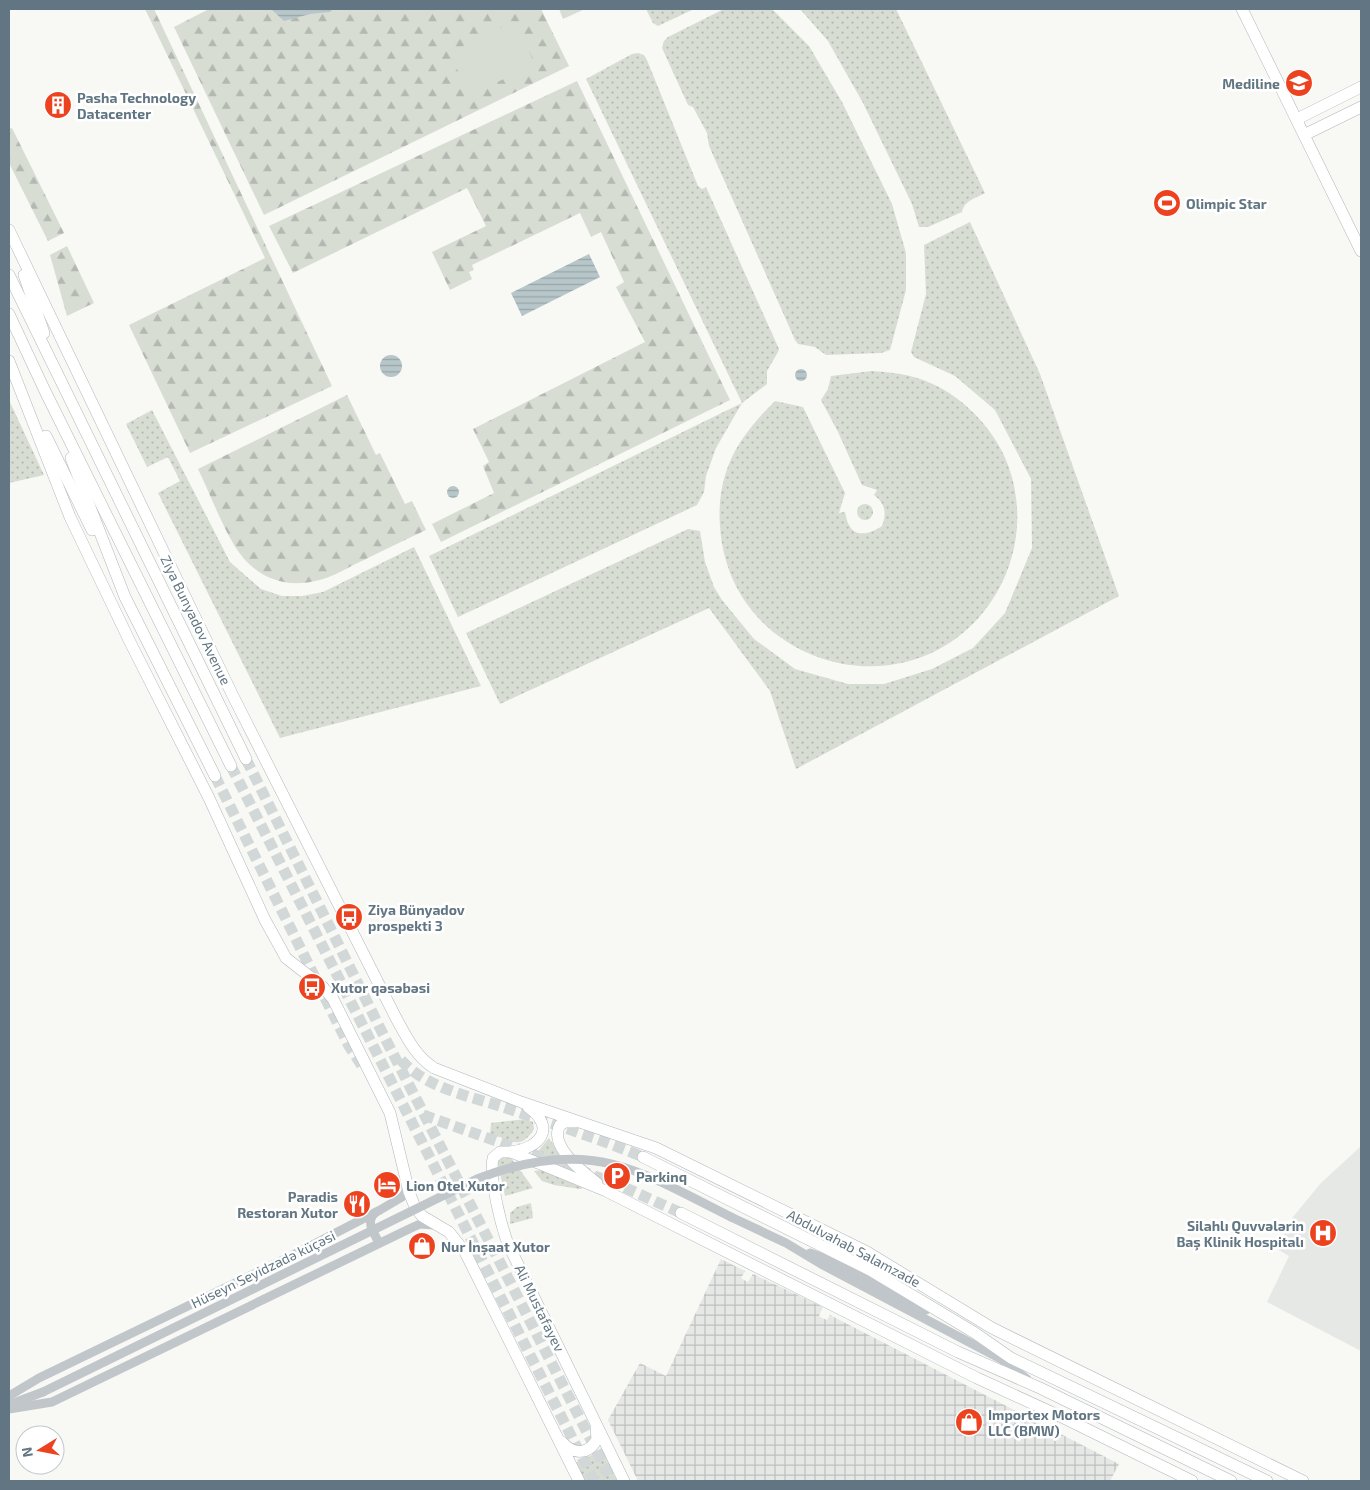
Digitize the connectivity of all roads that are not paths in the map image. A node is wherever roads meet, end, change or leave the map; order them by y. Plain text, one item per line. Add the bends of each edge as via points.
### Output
1 (1242, 9) edge
2 (1361, 87) edge
3 (1361, 107) edge
4 (1297, 119) junction
5 (1304, 135) junction
6 (9, 231) edge
7 (1361, 251) edge
8 (10, 278) edge
9 (9, 314) edge
10 (9, 361) edge
11 (14, 372) junction
12 (62, 384) junction
13 (45, 391) junction
14 (125, 597) junction
15 (246, 759) tunnel mouth
16 (231, 766) tunnel mouth
17 (215, 776) tunnel mouth
18 (420, 1056) joint
19 (521, 1102) junction
20 (580, 1122) junction
21 (511, 1152) junction
22 (643, 1158) tunnel mouth
23 (404, 1170) junction
24 (606, 1191) junction
25 (380, 1210) junction
26 (681, 1213) tunnel mouth
27 (440, 1226) junction
28 (379, 1244) junction
29 (786, 1244) junction
30 (292, 1255) junction
31 (901, 1272) junction
32 (306, 1280) junction
33 (905, 1290) junction
34 (938, 1303) junction
35 (992, 1328) junction
36 (975, 1333) junction
37 (1011, 1358) junction
38 (1040, 1388) junction
39 (9, 1396) edge
40 (9, 1405) edge
41 (9, 1409) edge
42 (593, 1415) junction
43 (1088, 1431) junction
44 (557, 1435) junction
45 (579, 1481) edge
46 (624, 1481) edge
47 (1192, 1481) edge
48 (1231, 1481) edge
49 (1267, 1481) edge
50 (1303, 1481) edge

1 - 4 main road
2 - 4 main road
3 - 5 main road
4 - 5 main road
5 - 7 main road
6 - 12 main road
6 - 18 main road, Ziya Bunyadov Avenue via 232,694 391,1008
8 - 12 main road, Ziya Bunyadov Avenue
9 - 13 main road
10 - 11 main road
11 - 14 main road
11 - 23 main road via 70,517 209,798 269,928 286,958 330,995 393,1123
12 - 15 main road, Ziya Bunyadov Avenue
13 - 14 main road
13 - 16 main road
14 - 17 main road
18 - 19 main road, Abdulvahab Salamzade via 434,1068
19 - 20 main road, Abdulvahab Salamzade
19 - 21 main road via 538,1116 543,1132 533,1145
20 - 24 main road via 560,1125 557,1133 559,1142 568,1157
20 - 31 main road, Abdulvahab Salamzade via 656,1148
21 - 24 main road
21 - 42 main road, Ali Mustafayev via 496,1154 492,1163 502,1228
22 - 33 main road, Abdulvahab Salamzade
23 - 25 street via 405,1194
23 - 27 main road via 415,1207 422,1216
24 - 43 main road
25 - 28 street via 371,1216 370,1222
25 - 30 street
26 - 38 main road via 958,1352
27 - 28 street via 420,1224
27 - 44 main road via 453,1236 469,1258
28 - 32 street
29 - 37 street via 839,1265
29 - 38 street via 1001,1359
29 - 40 street, Hüseyn Seyidzadə küçəsi, bridge via 637,1172 612,1164 563,1159 516,1166 477,1179 44,1392
30 - 32 street via 308,1251 318,1259 319,1269
30 - 39 street via 39,1378
31 - 34 main road
31 - 35 main road, Abdulvahab Salamzade
32 - 41 street via 52,1402
33 - 34 main road
33 - 36 main road, Abdulvahab Salamzade
34 - 35 main road
34 - 36 main road
35 - 50 main road, Abdulvahab Salamzade
36 - 37 main road, Abdulvahab Salamzade
37 - 49 main road, Abdulvahab Salamzade
38 - 43 main road
38 - 48 main road
42 - 44 main road via 597,1439 591,1448 581,1452 569,1450
42 - 46 main road, Ali Mustafayev
43 - 47 main road
44 - 45 main road

